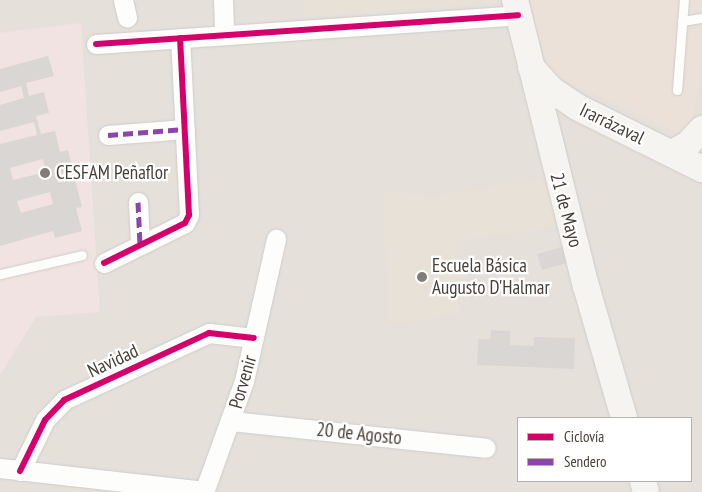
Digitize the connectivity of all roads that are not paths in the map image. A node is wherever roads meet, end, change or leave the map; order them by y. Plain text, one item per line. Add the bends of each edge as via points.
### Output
1 (223, 0) edge
2 (684, 0) edge
3 (517, 7) edge
4 (702, 18) edge
5 (682, 21) junction
6 (224, 34) junction
7 (180, 38) junction
8 (96, 44) dead end
9 (530, 66) junction
10 (677, 90) dead end
11 (577, 107) junction
12 (545, 128) junction
13 (185, 129) junction
14 (702, 129) edge
15 (108, 135) dead end
16 (672, 153) junction
17 (702, 169) edge
18 (138, 202) dead end
19 (276, 238) dead end
20 (140, 245) junction
21 (82, 256) dead end
22 (104, 263) dead end
23 (0, 274) edge
24 (254, 338) junction
25 (624, 417) edge
26 (232, 421) junction
27 (486, 448) dead end
28 (0, 468) edge
29 (20, 470) junction
30 (204, 492) edge

1 - 6 street
2 - 5 lane
3 - 6 street
3 - 9 main road, 21 de Mayo
4 - 5 lane
5 - 10 lane
6 - 7 street
7 - 8 street
7 - 13 street
9 - 11 main road, Irarrázaval via 552,90
9 - 12 main road, 21 de Mayo
11 - 12 main road via 556,111
11 - 16 main road, Irarrázaval
12 - 25 main road, 21 de Mayo
13 - 15 street
13 - 20 street via 189,215 185,222
14 - 16 main road via 688,144
16 - 17 main road, Irarrázaval
18 - 20 street
19 - 24 street, Porvenir
20 - 22 street
21 - 23 lane
24 - 26 street, Porvenir
24 - 29 street, Navidad via 209,332 64,400 45,420
26 - 27 street, 20 de Agosto
26 - 30 street, Porvenir
28 - 29 street
29 - 30 street

